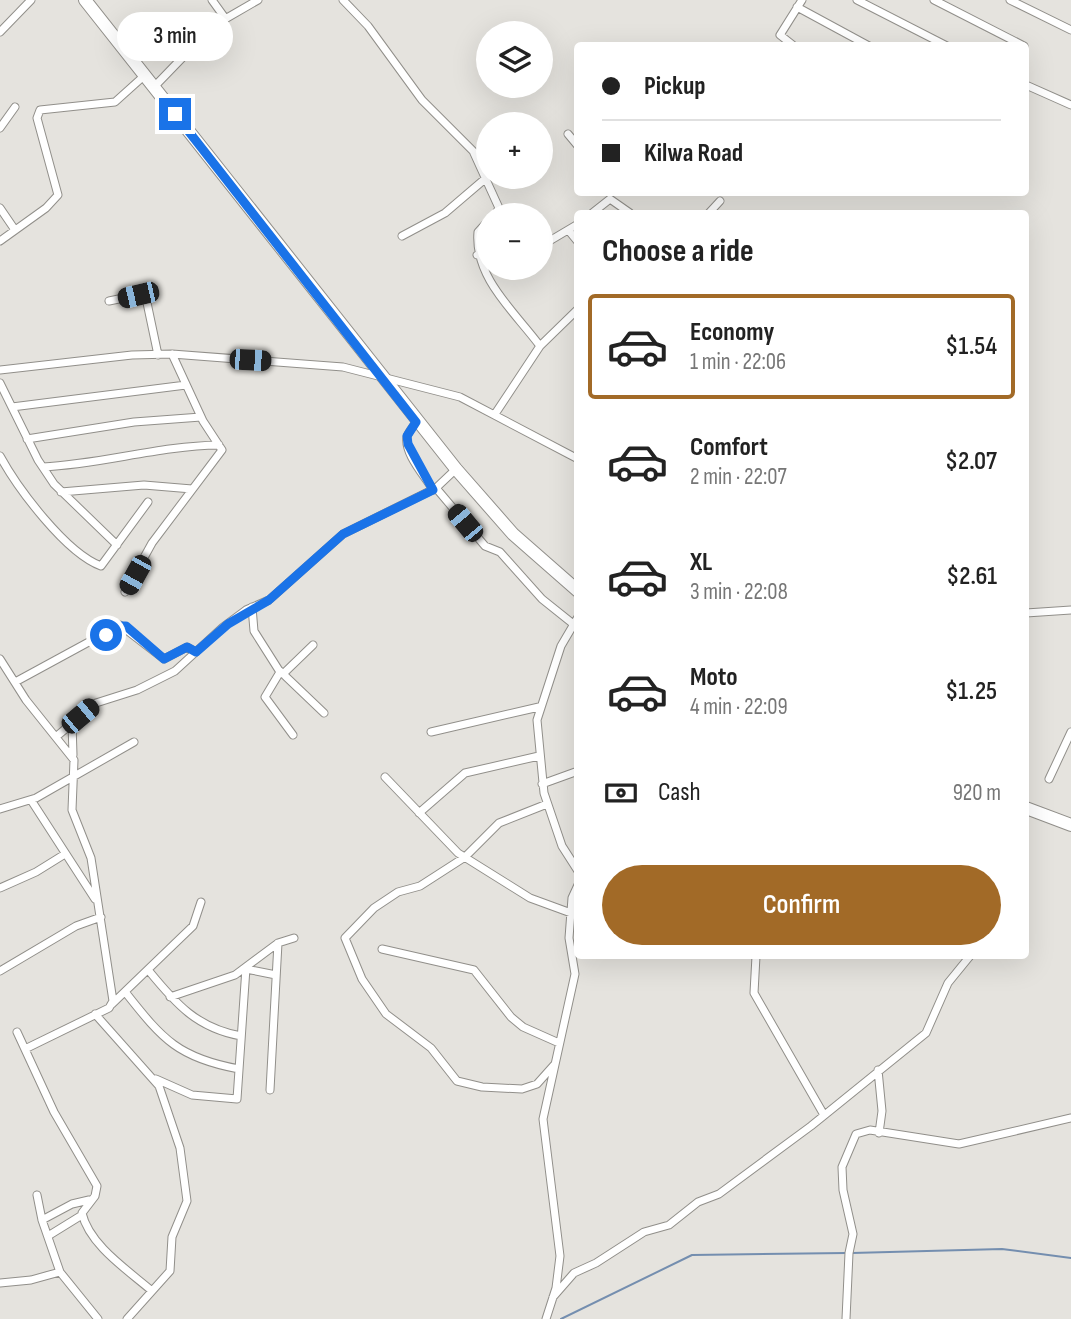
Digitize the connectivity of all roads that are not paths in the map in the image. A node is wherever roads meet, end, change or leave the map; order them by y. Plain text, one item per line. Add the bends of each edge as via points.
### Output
1 (31, 0) edge
2 (85, 0) edge
3 (212, 0) edge
4 (258, 0) edge
5 (343, 0) edge
6 (802, 0) edge
7 (857, 0) edge
8 (934, 0) edge
9 (1010, 0) edge
10 (796, 7) junction
11 (225, 18) junction
12 (1071, 30) edge
13 (0, 32) edge
14 (788, 42) edge
15 (862, 42) edge
16 (939, 42) edge
17 (1016, 42) edge
18 (145, 75) junction
19 (1029, 86) edge
20 (154, 87) junction
21 (1071, 105) edge
22 (15, 107) dead end
23 (0, 128) edge
24 (568, 134) dead end
25 (574, 141) edge
26 (476, 157) edge
27 (476, 186) edge
28 (612, 196) edge
29 (720, 201) dead end
30 (0, 208) edge
31 (596, 210) edge
32 (627, 210) edge
33 (712, 210) edge
34 (574, 227) edge
35 (15, 230) junction
36 (569, 231) junction
37 (402, 236) dead end
38 (574, 237) edge
39 (553, 240) edge
40 (0, 241) edge
41 (490, 280) edge
42 (109, 301) dead end
43 (574, 313) edge
44 (540, 346) junction
45 (172, 354) junction
46 (158, 355) junction
47 (0, 370) edge
48 (383, 376) junction
49 (0, 383) edge
50 (186, 385) junction
51 (12, 407) junction
52 (495, 414) junction
53 (201, 416) junction
54 (416, 422) junction
55 (27, 439) junction
56 (219, 445) junction
57 (0, 456) edge
58 (574, 457) edge
59 (43, 467) junction
60 (456, 469) junction
61 (192, 489) junction
62 (434, 489) junction
63 (61, 492) junction
64 (148, 502) dead end
65 (117, 545) junction
66 (574, 587) edge
67 (125, 592) dead end
68 (252, 607) junction
69 (1071, 610) edge
70 (1029, 613) edge
71 (574, 619) edge
72 (574, 622) edge
73 (313, 645) dead end
74 (196, 652) junction
75 (0, 659) edge
76 (281, 672) junction
77 (17, 681) junction
78 (539, 707) junction
79 (324, 713) dead end
80 (72, 723) junction
81 (431, 732) dead end
82 (1071, 732) edge
83 (293, 735) dead end
84 (57, 736) junction
85 (134, 742) dead end
86 (73, 756) junction
87 (539, 756) junction
88 (574, 772) edge
89 (385, 777) dead end
90 (75, 778) junction
91 (1049, 779) dead end
92 (542, 784) junction
93 (31, 800) junction
94 (547, 804) junction
95 (0, 809) edge
96 (1029, 809) edge
97 (419, 813) junction
98 (1071, 825) edge
99 (65, 854) junction
100 (465, 857) junction
101 (574, 865) edge
102 (0, 888) edge
103 (574, 894) edge
104 (98, 902) junction
105 (201, 902) dead end
106 (571, 913) junction
107 (101, 917) junction
108 (294, 938) dead end
109 (278, 943) junction
110 (383, 949) dead end
111 (756, 959) edge
112 (968, 959) edge
113 (246, 969) junction
114 (0, 971) edge
115 (149, 971) junction
116 (276, 975) junction
117 (126, 993) junction
118 (170, 997) junction
119 (112, 1004) junction
120 (95, 1014) junction
121 (17, 1032) dead end
122 (241, 1036) junction
123 (559, 1043) junction
124 (25, 1049) junction
125 (554, 1065) junction
126 (240, 1069) junction
127 (878, 1070) junction
128 (155, 1078) junction
129 (270, 1090) dead end
130 (824, 1115) junction
131 (1071, 1118) edge
132 (879, 1133) junction
133 (37, 1195) dead end
134 (95, 1196) junction
135 (82, 1215) junction
136 (42, 1220) junction
137 (48, 1236) junction
138 (60, 1272) junction
139 (0, 1283) edge
140 (152, 1291) junction
141 (554, 1297) junction
142 (98, 1319) edge
143 (127, 1319) edge
144 (546, 1319) edge
145 (846, 1319) edge

1 - 13 street
2 - 18 highway
3 - 11 street
4 - 11 street
5 - 26 street via 422,100
6 - 10 street
7 - 16 street
8 - 17 street
9 - 12 street
10 - 14 street via 780,36
10 - 15 street
11 - 20 street
18 - 20 highway
18 - 35 street via 115,102 40,110 37,118 58,195
19 - 21 street
20 - 48 highway
22 - 23 street
24 - 25 street
27 - 37 street via 445,213
28 - 31 street
28 - 32 street
29 - 33 street
30 - 35 street
34 - 36 street
35 - 40 street
36 - 38 street
36 - 39 street
41 - 44 street
42 - 46 street via 138,295 146,298
43 - 44 street
44 - 52 street
45 - 46 street
45 - 48 street via 319,364
45 - 50 street
46 - 47 street
48 - 52 street via 460,397
48 - 54 highway
49 - 51 street
50 - 51 street
50 - 53 street
51 - 55 street
52 - 58 street
53 - 55 street
53 - 56 street
54 - 60 highway
54 - 62 street via 407,436 408,444
55 - 59 street
56 - 59 street
56 - 61 street via 221,453
57 - 65 street via 32,507 88,560 104,566
59 - 63 street
60 - 62 street
60 - 66 highway via 513,534
61 - 63 street via 144,485
61 - 67 street via 152,543
62 - 68 street via 343,534 269,600
62 - 71 street via 485,546 500,552 542,599
63 - 65 street
64 - 65 street
68 - 74 street
68 - 76 street via 254,631
69 - 70 street
72 - 78 street
73 - 76 street
74 - 77 street via 187,647 164,659 120,625
74 - 80 street via 175,671 96,703
75 - 77 street
76 - 79 street
76 - 83 street via 265,697
77 - 84 street via 26,700
78 - 81 street
78 - 87 street
80 - 84 street
80 - 86 street
82 - 91 street
84 - 86 street
85 - 90 street
86 - 90 street
87 - 92 street
87 - 97 street via 465,773
88 - 92 street
89 - 97 street
90 - 93 street
90 - 104 street via 72,810 91,858
92 - 94 street
93 - 95 street
93 - 99 street
94 - 100 street via 499,823
94 - 101 street
96 - 98 highway
97 - 100 street
99 - 102 street
99 - 104 street
100 - 106 street via 530,898
100 - 125 street via 374,908 345,937 349,952 386,1014 434,1051 457,1081 522,1089 537,1084
103 - 106 street
104 - 107 street
105 - 115 street via 193,926
106 - 123 street via 569,938 575,974
107 - 114 street via 76,926
107 - 119 street
108 - 109 street
109 - 113 street
109 - 116 street
110 - 123 street via 474,970 511,1017
111 - 130 street via 754,993
112 - 127 street via 948,983 929,1030
113 - 116 street
113 - 118 street
113 - 122 street
115 - 117 street
115 - 118 street
116 - 129 street
117 - 119 street
117 - 126 street via 149,1022 182,1051 200,1061
118 - 122 street via 196,1021
119 - 120 street
120 - 124 street
120 - 128 street
121 - 124 street
122 - 126 street
123 - 125 street
124 - 134 street via 62,1127 96,1182
125 - 141 street via 543,1119 559,1234
126 - 128 street via 238,1098 234,1100 192,1094
127 - 130 street
127 - 132 street
128 - 140 street via 180,1148 187,1204 172,1237 170,1271
130 - 141 street via 719,1194 572,1274
131 - 132 street via 960,1144
132 - 145 street via 856,1134 842,1167 853,1234
133 - 136 street
134 - 135 street
134 - 136 street
135 - 137 street
135 - 140 street via 100,1244
136 - 137 street
137 - 138 street
138 - 139 street
138 - 142 street
140 - 143 street
141 - 144 street

